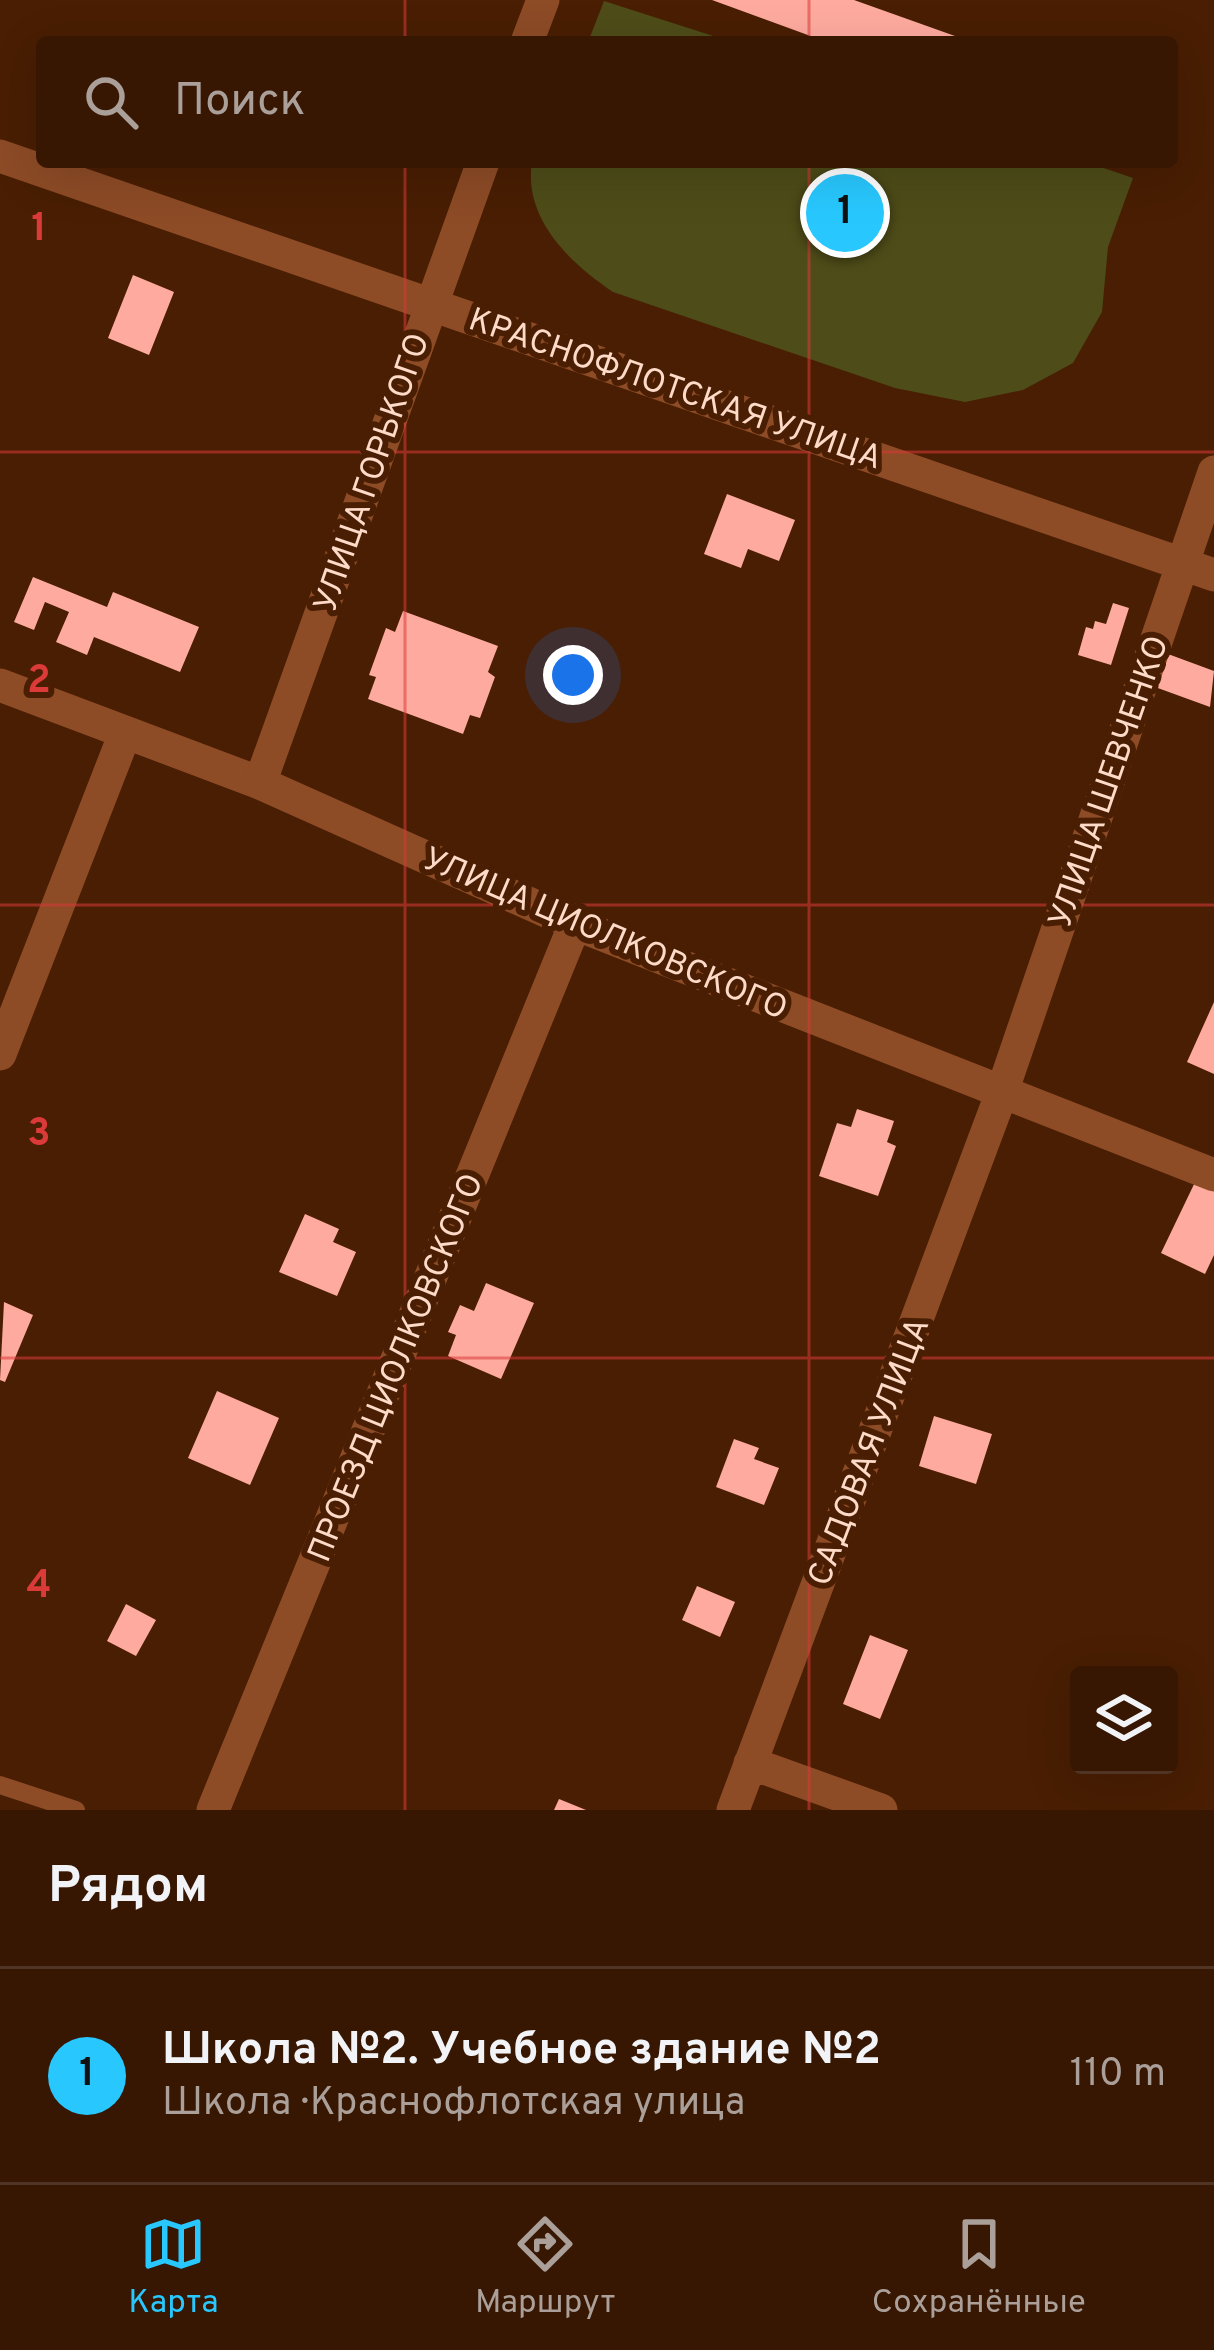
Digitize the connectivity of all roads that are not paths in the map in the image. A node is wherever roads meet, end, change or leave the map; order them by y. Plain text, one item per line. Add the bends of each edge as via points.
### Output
1 (543, 0) edge
2 (529, 36) edge
3 (0, 156) edge
4 (481, 168) edge
5 (431, 301) junction
6 (1214, 472) edge
7 (1180, 563) junction
8 (1214, 575) edge
9 (0, 685) edge
10 (124, 736) junction
11 (260, 783) junction
12 (574, 923) junction
13 (0, 1054) edge
14 (1002, 1092) junction
15 (1214, 1175) edge
16 (750, 1763) junction
17 (0, 1785) edge
18 (76, 1810) edge
19 (213, 1810) edge
20 (733, 1810) edge
21 (881, 1810) edge

1 - 2 street
3 - 5 street, КРАСНОФЛОТСКАЯ УЛИЦА
4 - 5 street, УЛИЦА ГОРЬКОГО
5 - 7 street, КРАСНОФЛОТСКАЯ УЛИЦА
5 - 11 street, УЛИЦА ГОРЬКОГО
6 - 7 street, УЛИЦА ШЕВЧЕНКО
7 - 8 street, КРАСНОФЛОТСКАЯ УЛИЦА
7 - 14 street, УЛИЦА ШЕВЧЕНКО
9 - 10 street, УЛИЦА ЦИОЛКОВСКОГО
10 - 11 street, УЛИЦА ЦИОЛКОВСКОГО
10 - 13 street
11 - 12 street, УЛИЦА ЦИОЛКОВСКОГО
12 - 14 street, УЛИЦА ЦИОЛКОВСКОГО
12 - 19 street, ПРОЕЗД ЦИОЛКОВСКОГО
14 - 15 street, УЛИЦА ЦИОЛКОВСКОГО
14 - 16 street, САДОВАЯ УЛИЦА
16 - 20 street, САДОВАЯ УЛИЦА
16 - 21 street
17 - 18 lane

